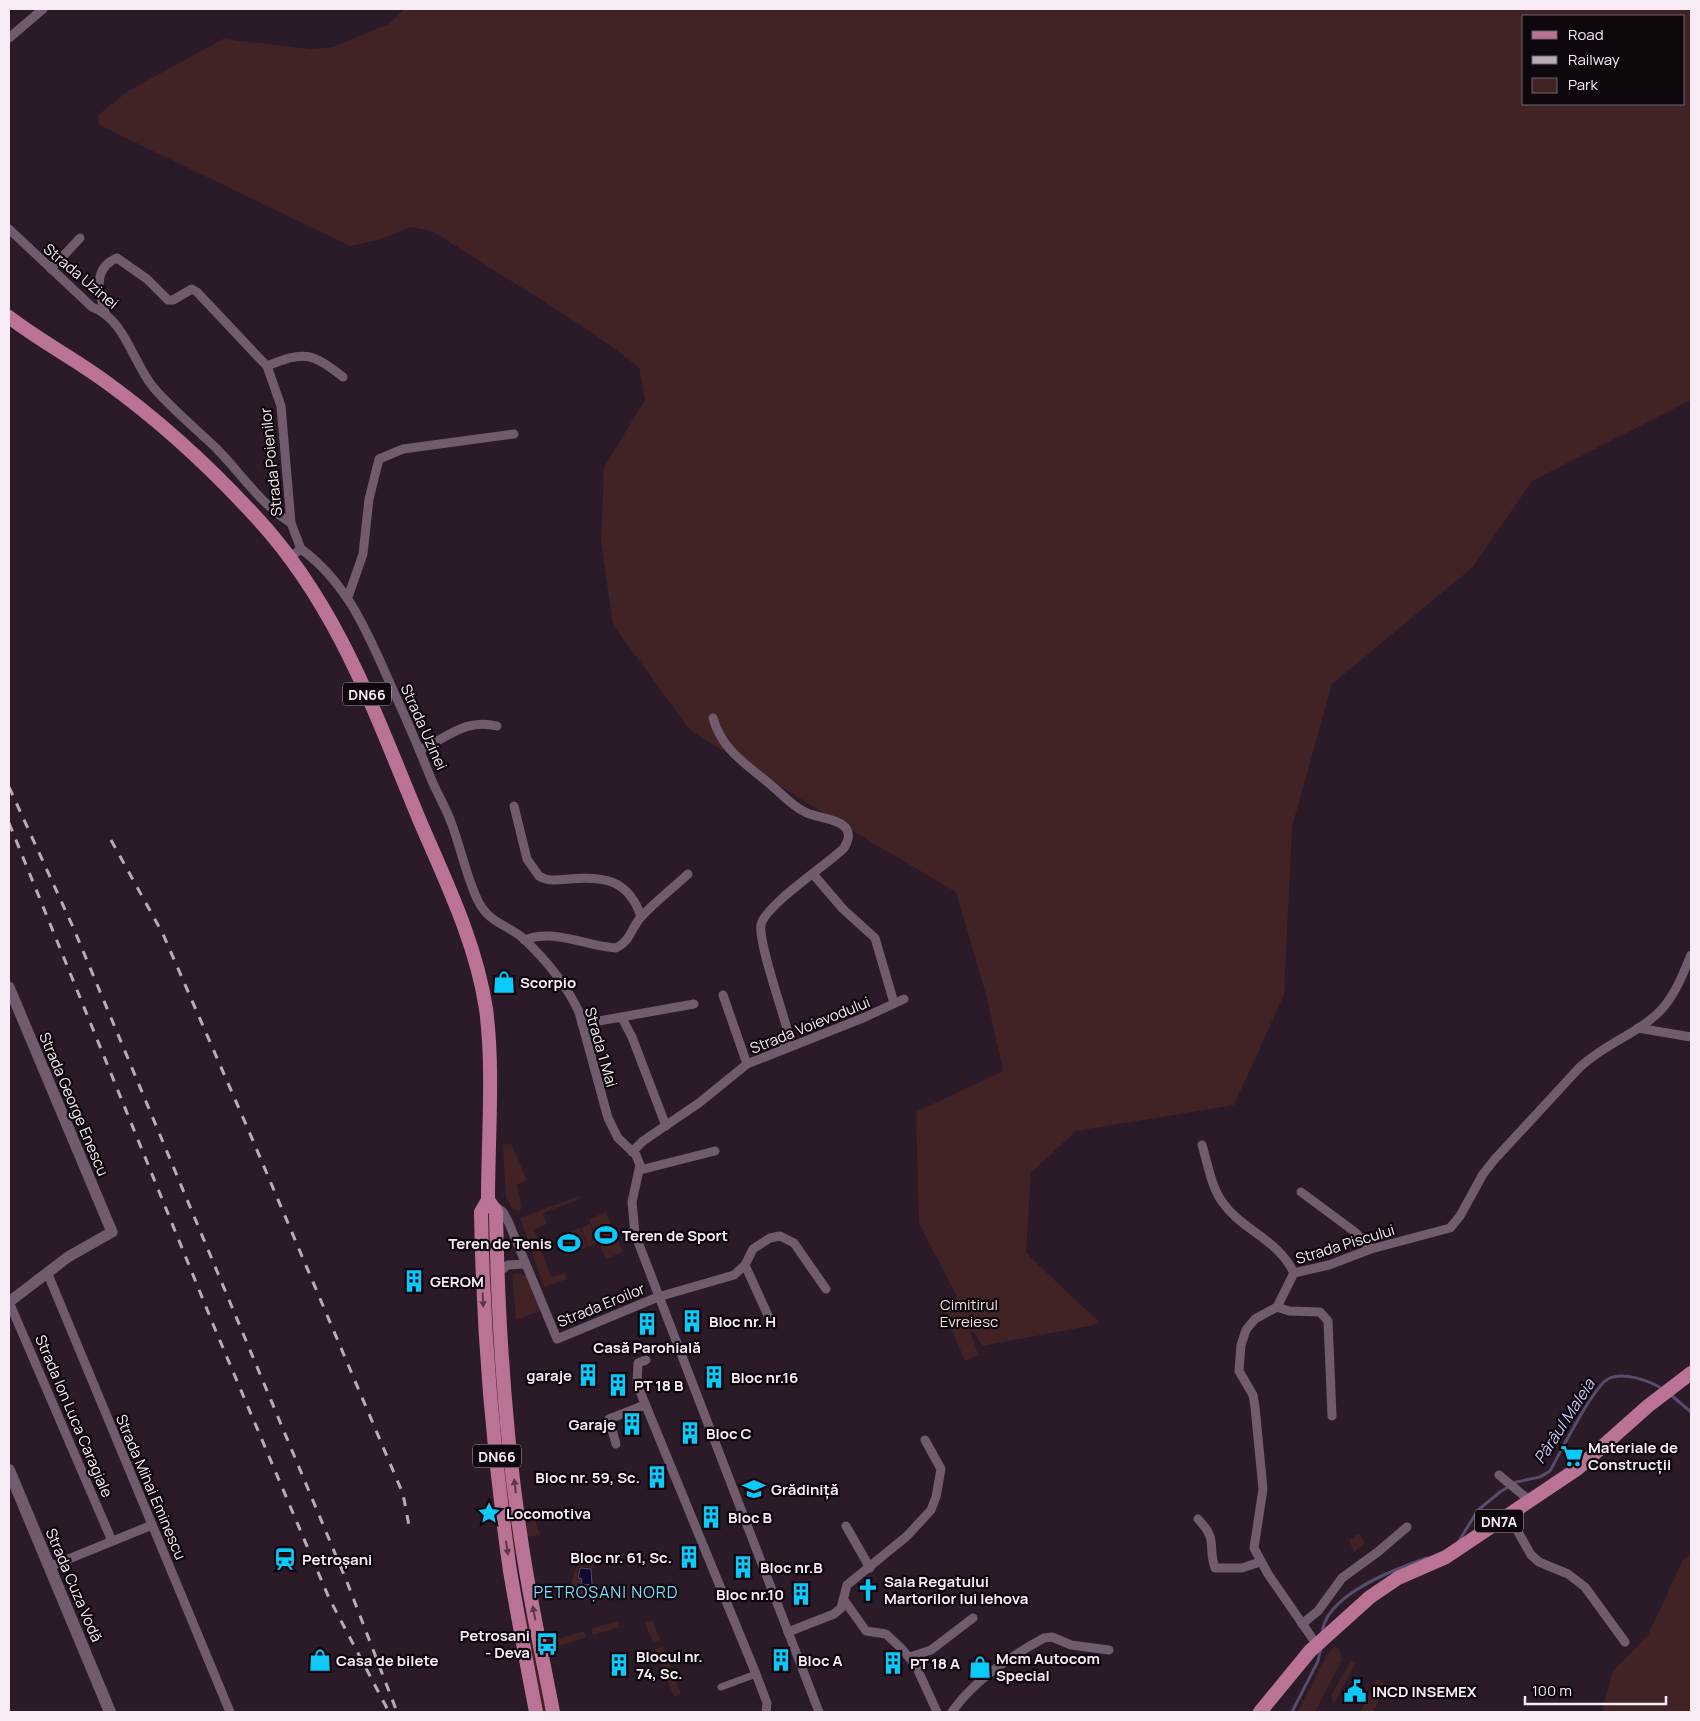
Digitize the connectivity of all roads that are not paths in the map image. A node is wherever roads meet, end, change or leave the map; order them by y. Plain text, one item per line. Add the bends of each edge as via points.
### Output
1 (43, 9) edge
2 (9, 38) edge
3 (9, 229) edge
4 (80, 238) dead end
5 (51, 269) junction
6 (105, 312) junction
7 (9, 317) edge
8 (267, 366) junction
9 (343, 376) dead end
10 (514, 434) dead end
11 (291, 523) junction
12 (296, 553) junction
13 (348, 597) junction
14 (713, 718) dead end
15 (497, 726) dead end
16 (420, 750) junction
17 (514, 806) dead end
18 (688, 874) dead end
19 (813, 874) junction
20 (641, 916) junction
21 (515, 933) joint
22 (524, 940) junction
23 (1691, 955) edge
24 (9, 987) edge
25 (723, 996) dead end
26 (904, 999) dead end
27 (894, 1003) junction
28 (694, 1004) dead end
29 (622, 1018) junction
30 (582, 1024) junction
31 (1638, 1028) junction
32 (1691, 1038) edge
33 (783, 1049) junction
34 (747, 1064) junction
35 (666, 1126) junction
36 (1202, 1145) dead end
37 (715, 1151) dead end
38 (632, 1152) junction
39 (640, 1170) junction
40 (1301, 1192) dead end
41 (488, 1200) junction
42 (1371, 1249) junction
43 (526, 1264) junction
44 (745, 1265) junction
45 (47, 1272) junction
46 (497, 1272) junction
47 (1294, 1273) junction
48 (826, 1289) dead end
49 (658, 1297) junction
50 (9, 1302) edge
51 (1277, 1307) junction
52 (770, 1322) dead end
53 (646, 1360) dead end
54 (1691, 1373) edge
55 (645, 1405) junction
56 (1332, 1416) dead end
57 (925, 1440) dead end
58 (616, 1444) dead end
59 (9, 1470) edge
60 (1503, 1478) dead end
61 (1529, 1500) junction
62 (1508, 1514) junction
63 (1198, 1519) dead end
64 (152, 1525) junction
65 (846, 1526) dead end
66 (1407, 1527) dead end
67 (112, 1541) junction
68 (1260, 1562) junction
69 (50, 1567) junction
70 (870, 1568) junction
71 (529, 1586) junction
72 (514, 1589) junction
73 (844, 1600) junction
74 (973, 1618) dead end
75 (1302, 1624) junction
76 (788, 1632) junction
77 (1625, 1642) dead end
78 (1317, 1645) junction
79 (1109, 1650) dead end
80 (910, 1658) junction
81 (756, 1674) junction
82 (721, 1687) dead end
83 (110, 1712) edge
84 (230, 1712) edge
85 (536, 1712) edge
86 (553, 1712) edge
87 (766, 1712) edge
88 (819, 1712) edge
89 (937, 1712) edge
90 (952, 1712) edge
91 (1260, 1712) edge

1 - 2 street
3 - 5 street, Strada Uzinei
4 - 5 street
5 - 6 street, Strada Uzinei via 92,307
6 - 8 street, Strada Poienilor via 98,284 101,271 109,261 118,258 147,279 168,300 192,289 197,292
6 - 11 street, Strada Uzinei via 152,386 222,454 278,515
7 - 12 main road, DN66 via 134,403
8 - 9 street via 298,356 321,360
8 - 11 street, Strada Poienilor via 281,406
10 - 13 street via 403,449 379,459 369,498 363,554
11 - 12 street, Strada Poienilor
12 - 13 street, Strada Uzinei via 326,570
12 - 41 main road, DN66 via 347,649 460,915 472,952 486,1006 488,1034
13 - 16 street, Strada Uzinei via 363,622
14 - 19 street via 728,748 793,806 846,828 848,841 844,848
15 - 16 street via 482,722 470,725
16 - 21 street, Strada Uzinei via 451,821 478,901 496,924
17 - 20 street via 527,859 538,876 556,880 610,880 632,897
18 - 20 street
19 - 27 street via 843,909 875,938
19 - 33 street via 770,910 761,924 762,942 787,1029 788,1038
20 - 22 street via 629,938 616,948 556,935 532,936
21 - 22 street, Strada 1 Mai
22 - 30 street, Strada 1 Mai via 565,986
23 - 31 street, Strada Piscului via 1670,998
24 - 45 street, Strada George Enescu via 112,1232
25 - 34 street
26 - 27 street, Strada Voievodului
27 - 33 street, Strada Voievodului
28 - 29 street
29 - 30 street
29 - 35 street
30 - 38 street, Strada 1 Mai via 608,1118 618,1138
31 - 32 street
31 - 42 street, Strada Piscului via 1594,1054 1580,1068 1495,1159 1450,1228
33 - 34 street, Strada Voievodului
34 - 35 street, Strada Voievodului
35 - 38 street, Strada Voievodului
36 - 47 street via 1223,1204 1263,1236 1284,1257
37 - 39 street
38 - 39 street, Strada 1 Mai
39 - 49 street via 632,1202 632,1224
40 - 42 street via 1355,1232
41 - 43 street, Strada Eroilor via 503,1212
41 - 46 main road, DN66 via 496,1212
41 -> 72 main road, DN66 via 482,1212 485,1327
42 - 47 street, Strada Piscului via 1345,1260
43 - 46 street via 508,1265
43 - 49 street, Strada Eroilor via 557,1339
44 - 48 street, Strada Eroilor via 753,1249 770,1238 780,1236 794,1243
44 - 49 street, Strada Eroilor via 734,1275
44 - 52 street
45 - 50 street
45 - 64 street, Strada Mihai Eminescu
71 -> 46 main road, DN66 via 507,1424
47 - 51 street, Strada Piscului
49 - 76 street
50 - 67 street, Strada Ion Luca Caragiale
51 - 56 street via 1289,1311 1320,1312 1328,1321
51 - 68 street via 1255,1319 1246,1330 1239,1359 1239,1371 1253,1395 1255,1407 1262,1503 1254,1542
53 - 55 street via 638,1363 637,1372 637,1384
54 - 61 main road, DN7A via 1661,1395 1590,1460
55 - 58 street via 609,1419
55 - 81 street
57 - 70 street via 941,1469 931,1510
59 - 69 main road, Strada Cuza Vodă
60 - 61 street
61 - 62 main road, DN7A
62 - 77 street via 1532,1555 1586,1587
62 - 78 main road, DN7A via 1446,1557 1385,1586
63 - 68 street via 1210,1532 1215,1568 1242,1568
64 - 67 street
64 - 84 street, Strada Mihai Eminescu
65 - 70 street
66 - 75 street via 1342,1578 1318,1611
67 - 69 street
68 - 75 street
69 - 83 main road, Strada Cuza Vodă
70 - 73 street via 847,1585
71 - 72 main road
86 -> 71 main road, DN66
72 - 85 main road, DN66
73 - 76 street via 834,1614
73 - 80 street via 866,1631 890,1636
74 - 80 street via 931,1650
75 - 78 street
76 - 88 street
78 - 91 main road, DN7A
79 - 90 street via 1044,1638 1002,1664
80 - 89 street
81 - 82 street
81 - 87 street via 767,1703

